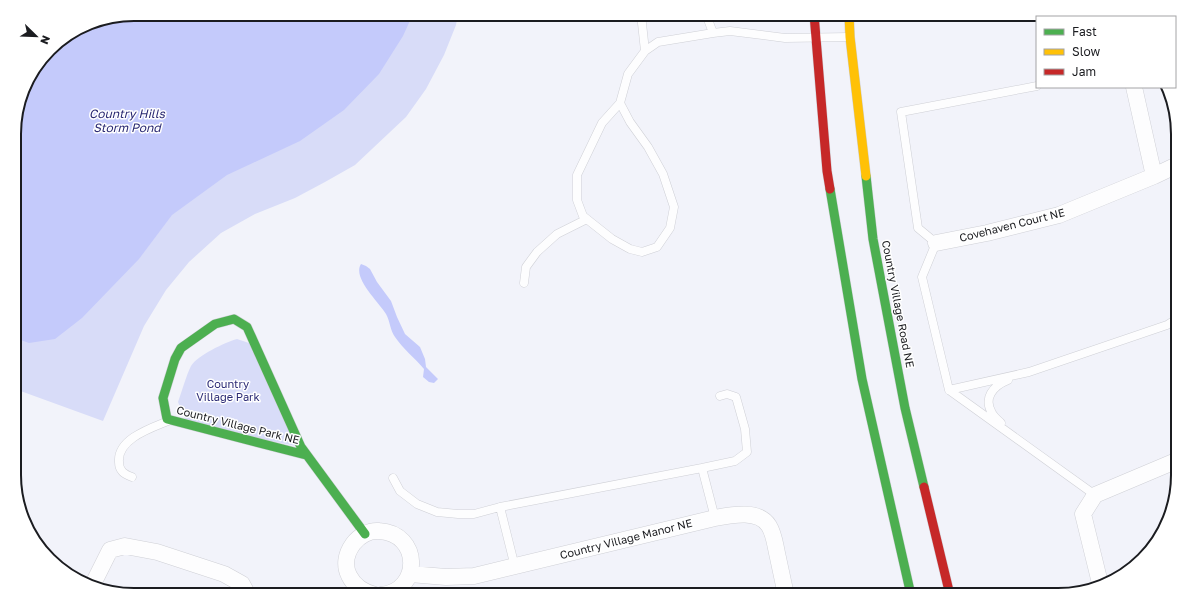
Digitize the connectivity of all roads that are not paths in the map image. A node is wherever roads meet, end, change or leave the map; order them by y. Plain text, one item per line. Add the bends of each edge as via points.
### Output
1 (642, 21) edge
2 (709, 21) edge
3 (814, 21) edge
4 (849, 21) edge
5 (713, 33) junction
6 (850, 36) junction
7 (815, 37) junction
8 (645, 51) junction
9 (1036, 86) edge
10 (1134, 88) edge
11 (620, 103) junction
12 (1171, 168) edge
13 (1154, 176) junction
14 (587, 219) junction
15 (936, 243) junction
16 (524, 283) dead end
17 (1171, 322) edge
18 (1029, 372) junction
19 (949, 390) junction
20 (720, 396) dead end
21 (171, 420) junction
22 (1009, 433) junction
23 (306, 454) junction
24 (1171, 463) edge
25 (702, 468) junction
26 (132, 477) dead end
27 (393, 478) dead end
28 (1095, 495) junction
29 (500, 507) junction
30 (715, 518) junction
31 (365, 534) junction
32 (515, 567) junction
33 (410, 574) junction
34 (1099, 580) edge
35 (95, 581) edge
36 (244, 588) edge
37 (355, 588) edge
38 (398, 588) edge
39 (785, 588) edge
40 (909, 588) edge
41 (948, 588) edge

1 - 8 lane
2 - 5 lane
3 - 7 street
4 - 6 street, Country Village Road NE
5 - 7 lane via 730,31 785,38
5 - 8 lane via 658,42
6 - 7 lane
6 - 41 street, Country Village Road NE via 873,240 905,408
7 - 40 street via 827,171 862,379
8 - 11 lane via 628,74
9 - 15 lane via 901,112 918,228
10 - 13 street
11 - 14 lane via 602,123 577,175 577,200 583,216
11 - 14 lane via 663,174 674,207 670,228 657,248 642,252 630,249 612,239
12 - 13 street, Covehaven Court NE
13 - 15 street, Covehaven Court NE via 1059,215
14 - 16 lane via 557,234 537,252 526,267
15 - 19 lane via 922,277
17 - 18 lane
18 - 19 lane
18 - 22 lane via 1002,382 993,389 989,400 992,413
19 - 22 lane
20 - 25 lane via 727,394 736,397 745,429 747,452 735,461
21 - 23 street, Country Village Park NE
21 - 23 street, Country Village Park NE via 167,418 163,398 181,348 215,324 234,319 247,327
21 - 26 lane via 144,431 132,438 123,448 118,458 119,467 123,473
22 - 28 lane
23 - 31 street
24 - 28 street
25 - 29 lane
25 - 30 lane
27 - 29 lane via 400,492 417,504 437,512 474,514
28 - 34 street via 1083,514
29 - 32 lane
30 - 32 street, Country Village Manor NE
30 - 39 street, Country Village Manor NE via 753,515 769,525 774,536
31 - 33 street via 375,530 386,531 405,542 412,563
31 - 37 street via 350,548 347,559 347,569
32 - 33 street, Country Village Manor NE via 474,576
33 - 38 street
35 - 36 street via 110,550 125,546 157,552 224,574 242,584

